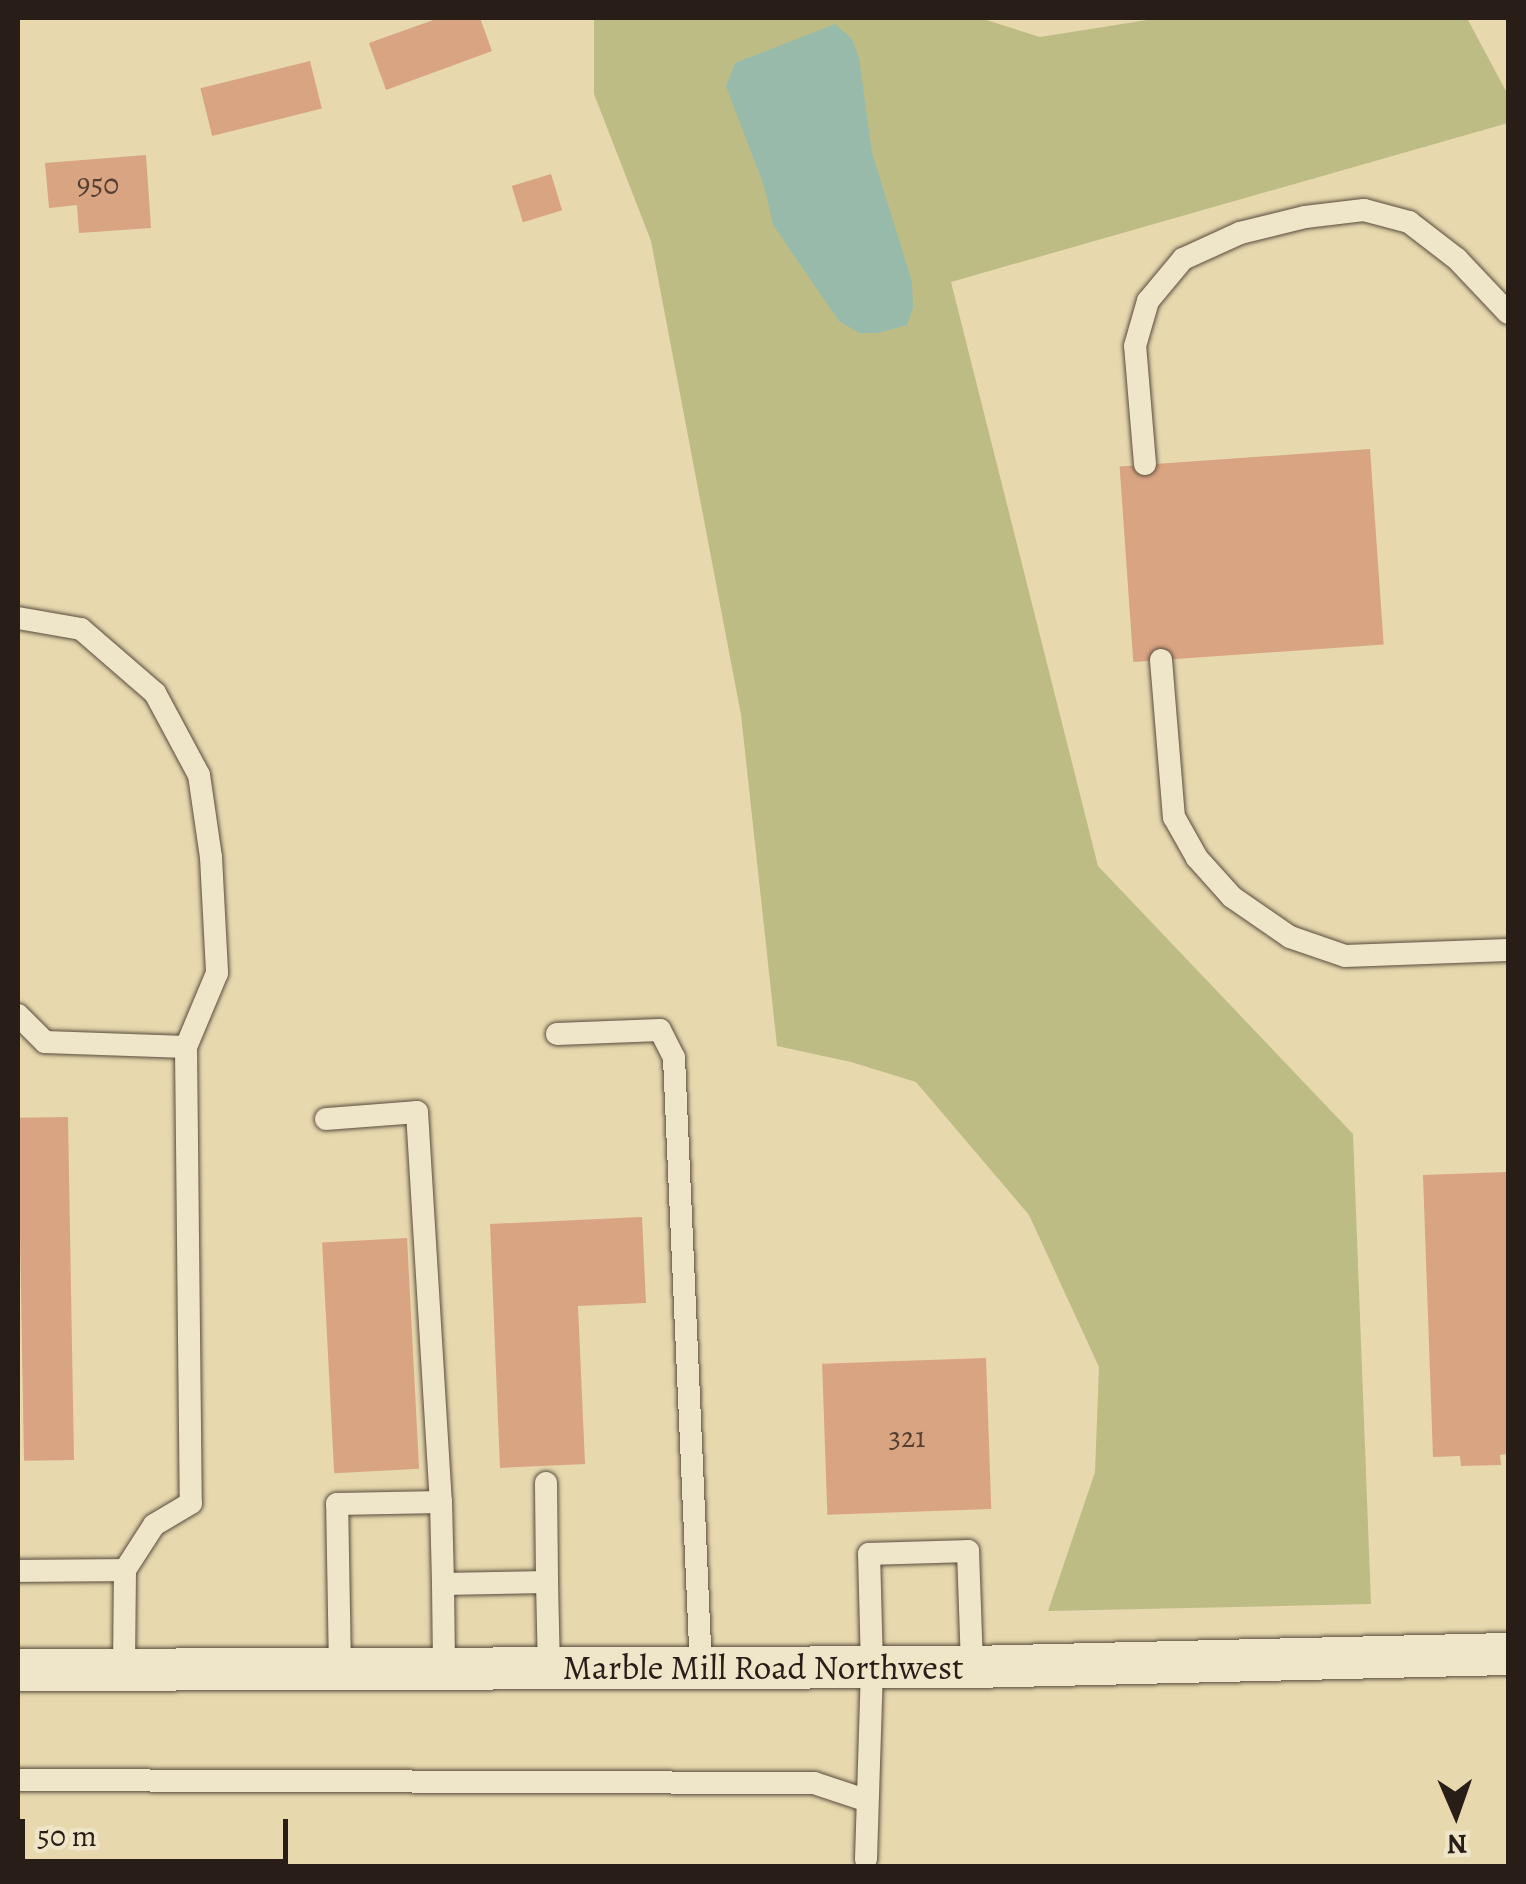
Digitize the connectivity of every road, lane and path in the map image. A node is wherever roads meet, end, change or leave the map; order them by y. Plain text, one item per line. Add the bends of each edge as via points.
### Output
1 (1508, 313) edge
2 (1145, 464) dead end
3 (18, 618) edge
4 (1162, 660) dead end
5 (1508, 950) edge
6 (18, 1014) edge
7 (556, 1034) dead end
8 (186, 1047) junction
9 (326, 1119) dead end
10 (546, 1483) dead end
11 (441, 1502) junction
12 (125, 1570) junction
13 (18, 1571) edge
14 (547, 1582) junction
15 (443, 1584) junction
16 (1508, 1654) edge
17 (972, 1666) junction
18 (872, 1667) junction
19 (549, 1668) junction
20 (700, 1668) junction
21 (340, 1669) junction
22 (444, 1669) junction
23 (18, 1670) edge
24 (124, 1670) junction
25 (18, 1780) edge
26 (865, 1800) junction
27 (866, 1859) dead end

1 - 2 lane via 1457,259 1409,222 1364,210 1240,233 1183,259 1148,300 1135,346
3 - 8 lane via 80,629 155,693 199,775 212,857 218,972
4 - 5 lane via 1174,816 1196,858 1232,897 1290,938 1345,956
6 - 8 lane via 46,1042
7 - 20 lane via 660,1030 674,1058
8 - 12 lane via 191,1504 154,1525
9 - 11 lane via 417,1112
10 - 14 lane
11 - 15 lane
11 - 21 lane via 336,1504
12 - 13 lane
12 - 24 lane
14 - 15 lane
14 - 19 lane
15 - 22 lane
16 - 17 street, Marble Mill Road Northwest
17 - 18 street, Marble Mill Road Northwest
17 - 18 lane via 968,1551 868,1554
18 - 20 street, Marble Mill Road Northwest
18 - 26 lane
19 - 20 street, Marble Mill Road Northwest
19 - 22 street, Marble Mill Road Northwest
21 - 22 street, Marble Mill Road Northwest
21 - 24 street, Marble Mill Road Northwest
23 - 24 street, Marble Mill Road Northwest
25 - 26 lane via 814,1783
26 - 27 lane

